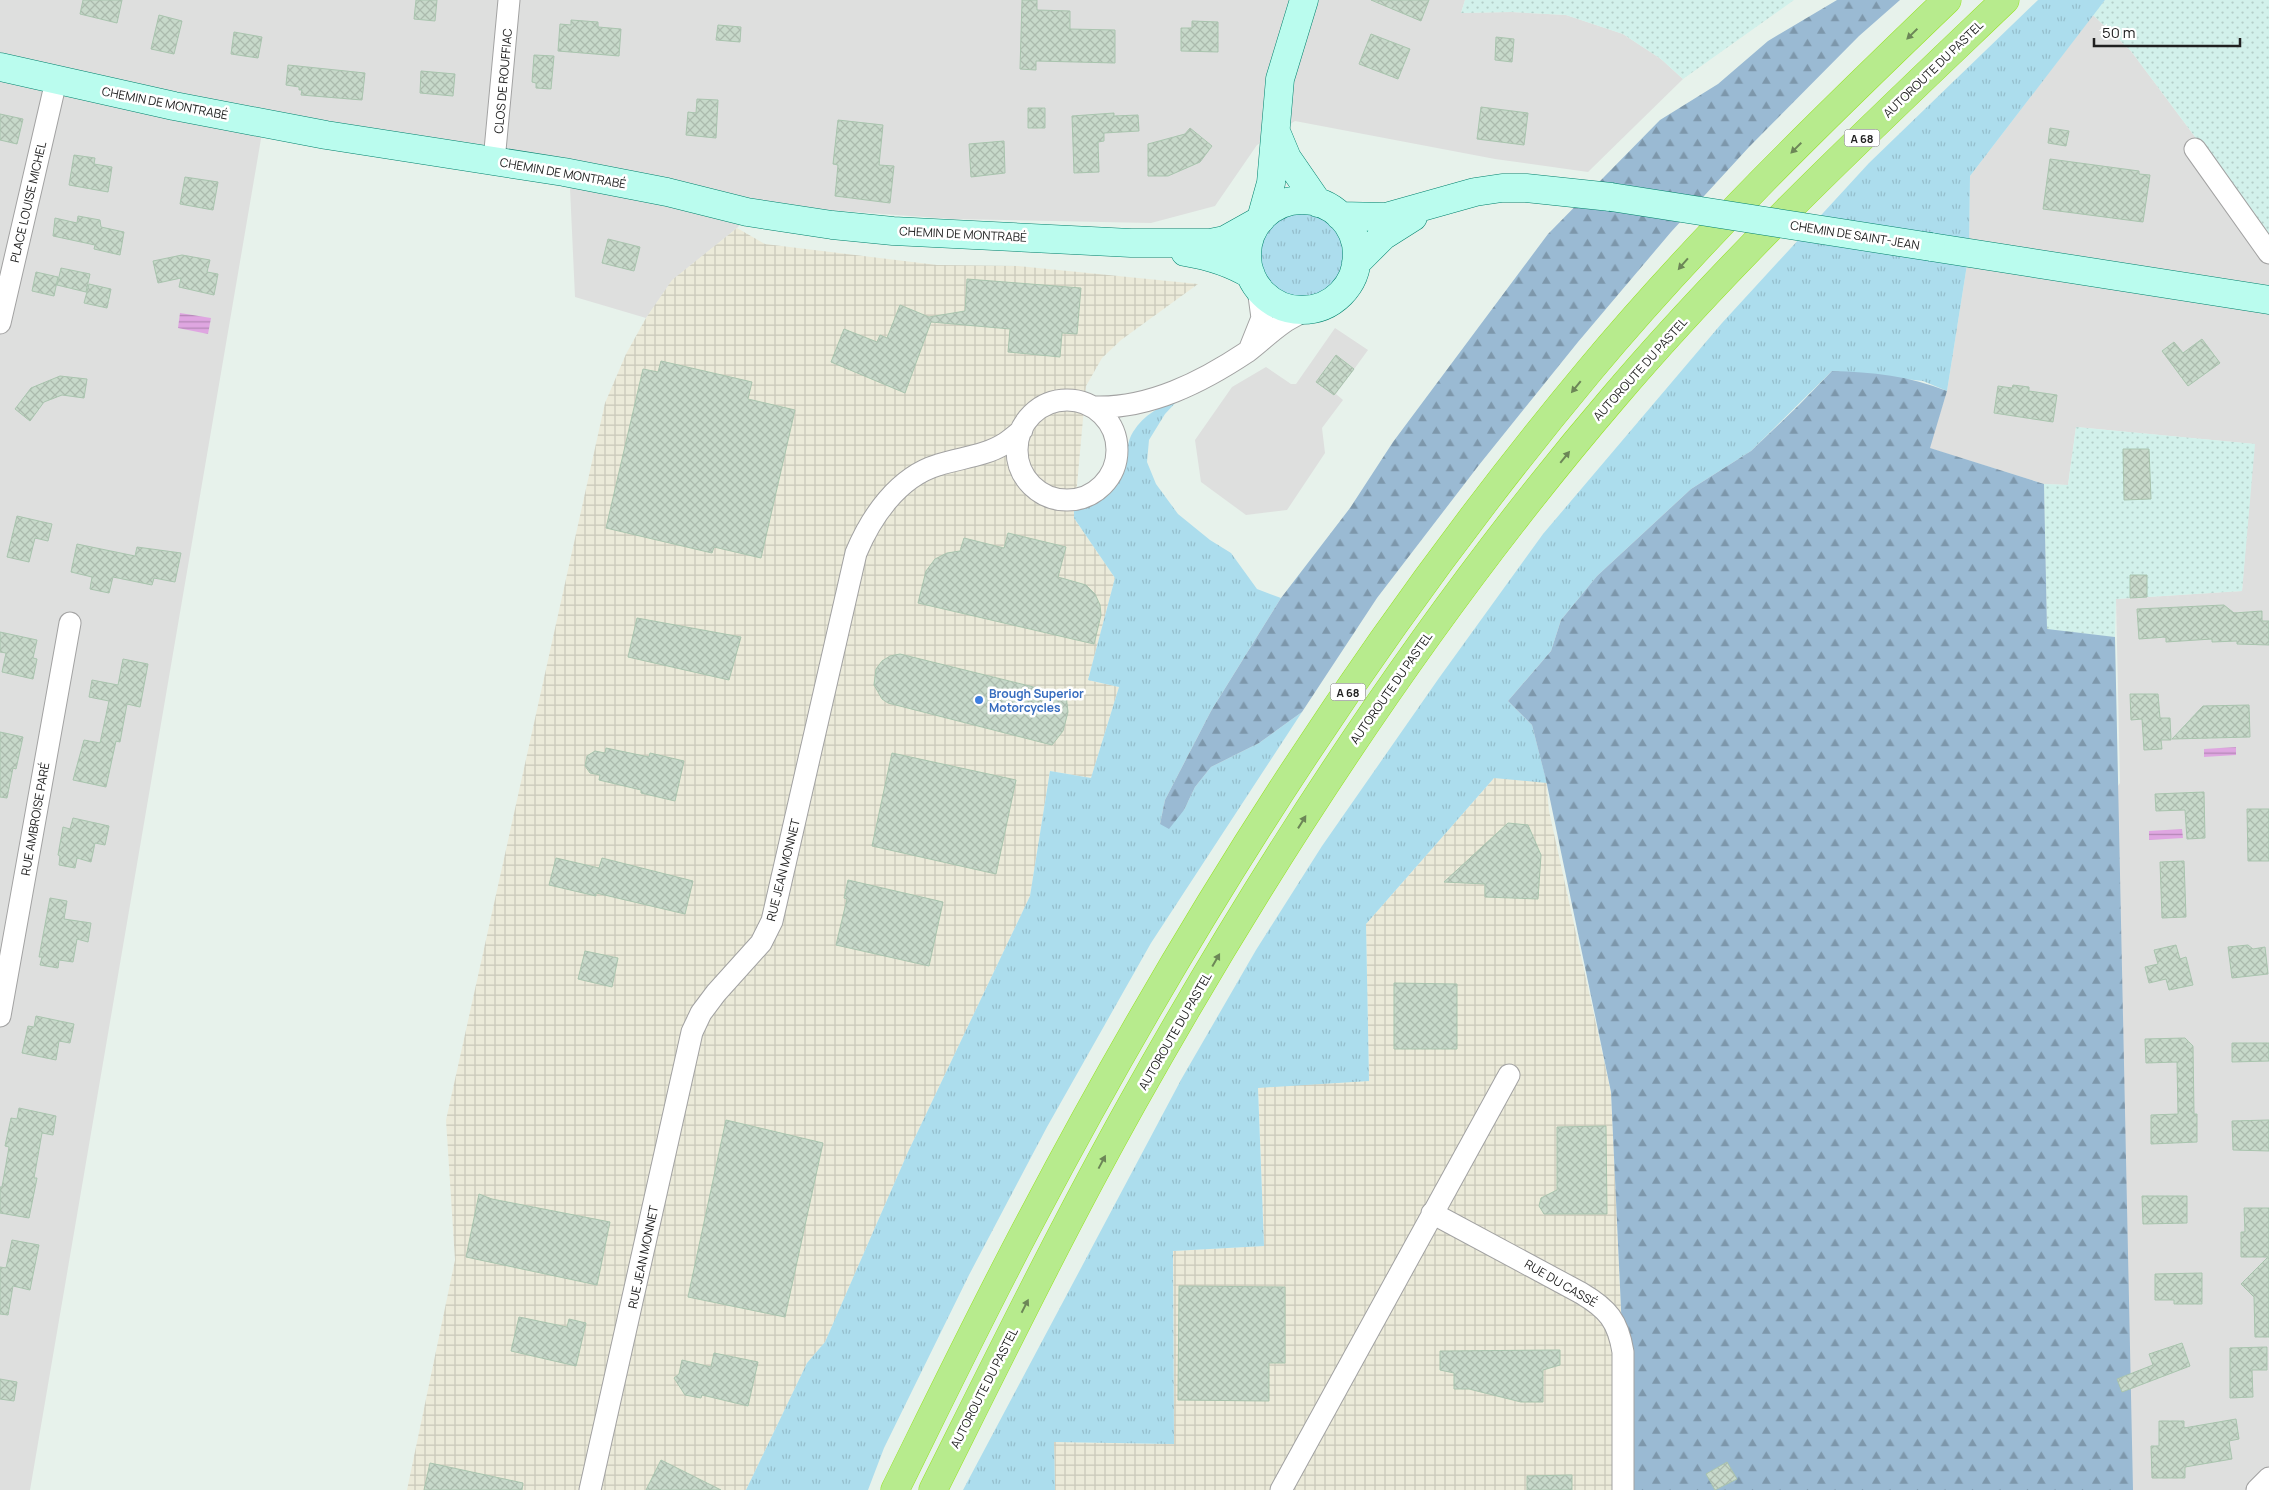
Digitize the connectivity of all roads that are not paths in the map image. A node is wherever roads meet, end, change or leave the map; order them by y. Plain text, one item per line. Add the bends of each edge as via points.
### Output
1 (510, 0) edge
2 (1304, 0) edge
3 (1947, 0) edge
4 (2005, 0) edge
5 (0, 68) edge
6 (56, 81) junction
7 (1277, 133) junction
8 (2195, 149) dead end
9 (494, 161) junction
10 (1440, 203) junction
11 (1329, 209) junction
12 (1260, 220) junction
13 (1131, 243) junction
14 (2269, 254) edge
15 (1356, 263) junction
16 (1254, 282) junction
17 (2269, 300) edge
18 (1306, 310) junction
19 (0, 323) edge
20 (1248, 351) junction
21 (1158, 398) junction
22 (1094, 407) junction
23 (1022, 430) junction
24 (1117, 444) junction
25 (967, 457) junction
26 (1022, 470) junction
27 (70, 623) dead end
28 (4, 976) edge
29 (0, 1016) edge
30 (1509, 1075) dead end
31 (1432, 1213) junction
32 (2269, 1478) edge
33 (590, 1490) edge
34 (895, 1490) edge
35 (933, 1490) edge
36 (1281, 1490) edge
37 (1623, 1490) edge
38 (2258, 1490) edge

1 - 9 street, CLOS DE ROUFFIAC
2 - 7 street via 1280,78
3 -> 34 highway, A 68 via 1692,253 1589,371 1396,622 1292,775 1136,1031 1032,1218
35 -> 4 highway, AUTOROUTE DU PASTEL / A 68 via 1027,1302 1133,1103 1225,944 1387,693 1534,494 1615,395 1722,278
5 - 6 street, CHEMIN DE MONTRABÉ
6 - 9 street, CHEMIN DE MONTRABÉ via 326,135
6 - 19 street, PLACE LOUISE MICHEL
7 - 11 street via 1287,158
7 - 12 street via 1271,183
8 - 14 street
9 - 13 street, CHEMIN DE MONTRABÉ via 667,192 747,212 832,224 893,231
10 - 11 street, CHEMIN DE SAINT-JEAN via 1386,217
10 - 15 street, CHEMIN DE SAINT-JEAN via 1383,236
10 - 17 street, CHEMIN DE SAINT-JEAN, bridge via 1502,188 1611,197
11 - 12 street via 1306,201 1287,203
11 - 15 street via 1352,233 1356,242
12 - 13 street, CHEMIN DE MONTRABÉ via 1225,240 1210,243
12 - 16 street via 1248,247 1248,266
13 - 16 street, CHEMIN DE MONTRABÉ via 1212,257 1238,267
15 - 18 street via 1342,293 1326,304
16 - 18 street via 1265,296 1284,307
16 - 20 street via 1262,318
18 - 20 street via 1284,322
20 - 21 street
21 - 22 street via 1132,406
21 - 24 street via 1127,425
22 - 23 street via 1083,402 1059,401 1036,411
22 - 24 street via 1110,423
23 - 25 street, RUE JEAN MONNET via 1003,445
23 - 26 street via 1018,450
24 - 26 street via 1114,469 1107,480 1098,489 1074,499 1049,496 1037,490
25 - 26 street, RUE JEAN MONNET
25 - 33 street, RUE JEAN MONNET via 935,466 908,481 886,501 872,520 856,553 772,921 761,943 716,993 692,1032
27 - 28 street, RUE AMBROISE PARÉ
28 - 29 street, RUE AMBROISE PARÉ
30 - 31 street
31 - 36 street
31 - 37 street, RUE DU CASSÉ via 1581,1293 1599,1304 1612,1318 1620,1332 1624,1352
32 - 38 street

